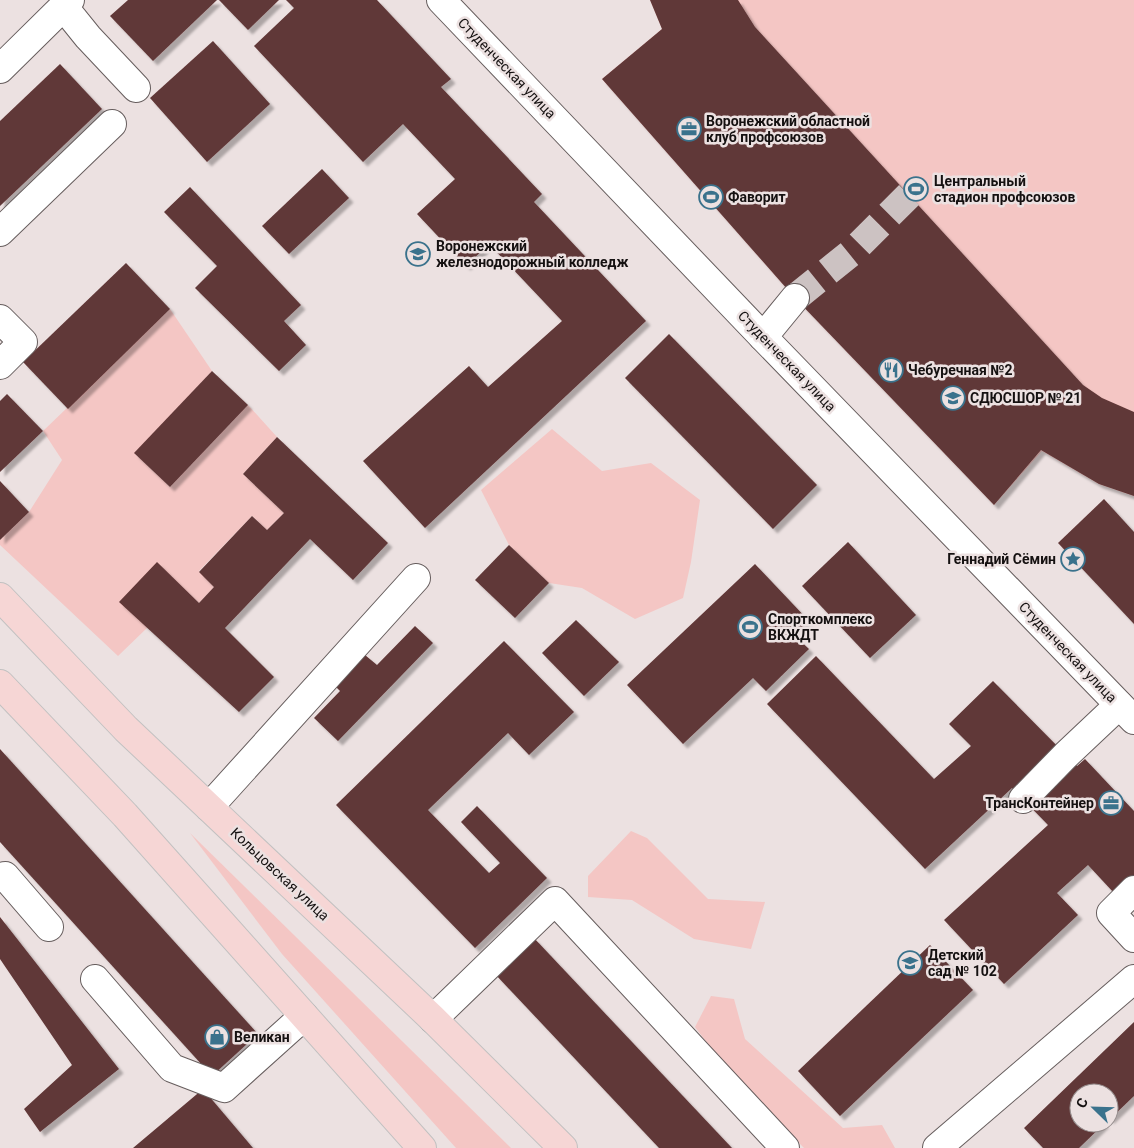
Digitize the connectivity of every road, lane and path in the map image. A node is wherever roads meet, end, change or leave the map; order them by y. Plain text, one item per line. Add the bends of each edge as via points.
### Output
1 (441, 0) edge
2 (67, 3) edge
3 (0, 68) edge
4 (136, 88) dead end
5 (112, 124) dead end
6 (0, 232) edge
7 (795, 298) tunnel mouth
8 (0, 319) edge
9 (763, 337) junction
10 (0, 365) edge
11 (416, 578) dead end
12 (0, 597) edge
13 (0, 684) edge
14 (1127, 712) edge
15 (1023, 799) dead end
16 (209, 807) junction
17 (0, 877) edge
18 (1134, 890) edge
19 (49, 927) dead end
20 (1134, 938) edge
21 (1134, 978) edge
22 (95, 979) dead end
23 (304, 1016) junction
24 (433, 1020) junction
25 (422, 1148) edge
26 (563, 1148) edge
27 (785, 1148) edge
28 (937, 1148) edge

1 - 9 street, Студенческая улица
2 - 3 street
2 - 4 street via 88,37
5 - 6 street
7 - 9 street
8 - 10 street via 23,342
9 - 14 street, Студенческая улица
11 - 16 street
12 - 16 main road, Кольцовская улица via 126,729
13 - 23 main road via 125,816
14 - 15 street via 1066,755
16 - 24 main road, Кольцовская улица
17 - 19 street via 5,876
18 - 20 street via 1111,913
21 - 28 street
22 - 23 street via 172,1068 224,1088
23 - 25 main road
24 - 26 main road, Кольцовская улица
24 - 27 street via 555,901

